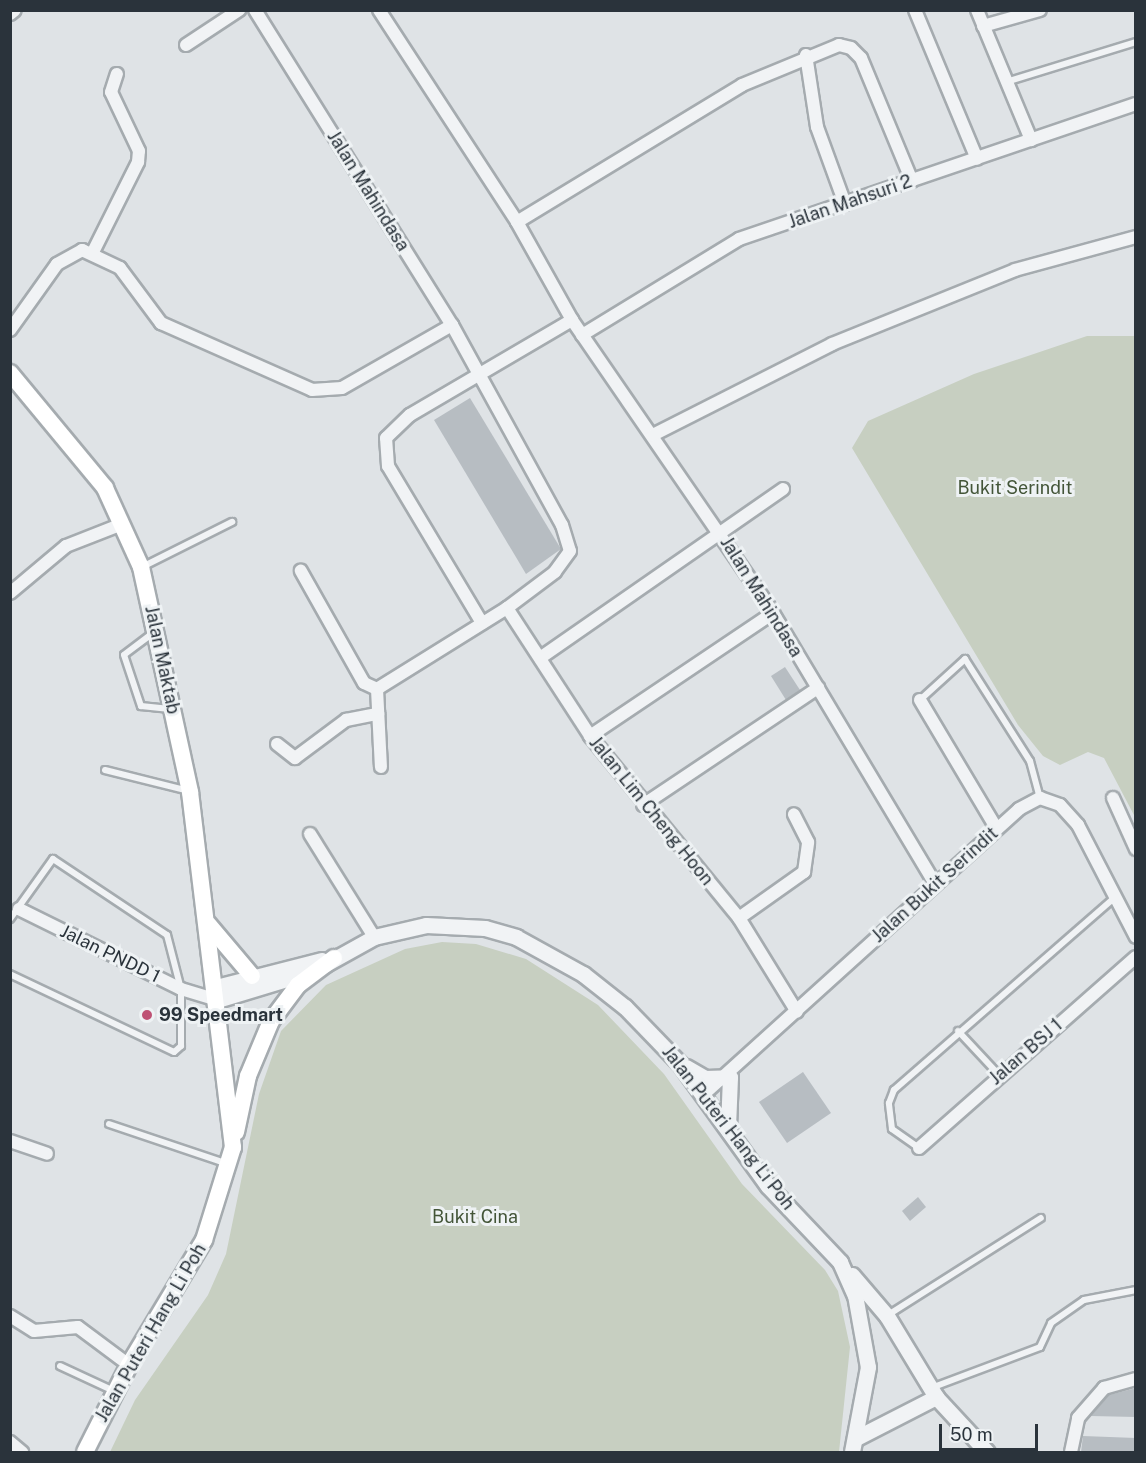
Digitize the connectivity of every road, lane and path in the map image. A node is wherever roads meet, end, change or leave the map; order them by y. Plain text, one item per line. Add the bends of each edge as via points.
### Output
1 (15, 10) edge
2 (239, 10) edge
3 (255, 10) edge
4 (379, 10) edge
5 (915, 10) edge
6 (977, 10) edge
7 (1040, 10) edge
8 (10, 14) edge
9 (983, 26) junction
10 (1136, 42) edge
11 (186, 45) dead end
12 (806, 55) junction
13 (117, 74) dead end
14 (1006, 82) junction
15 (1136, 104) edge
16 (1031, 140) junction
17 (977, 159) junction
18 (912, 181) junction
19 (845, 204) junction
20 (516, 222) junction
21 (1136, 237) edge
22 (93, 252) junction
23 (572, 320) junction
24 (12, 323) edge
25 (452, 324) junction
26 (582, 335) junction
27 (10, 373) edge
28 (479, 373) junction
29 (653, 435) junction
30 (783, 489) dead end
31 (231, 522) dead end
32 (122, 524) junction
33 (720, 532) junction
34 (141, 567) junction
35 (301, 571) dead end
36 (10, 593) edge
37 (507, 608) junction
38 (773, 613) junction
39 (482, 623) junction
40 (156, 632) junction
41 (540, 658) junction
42 (377, 688) junction
43 (818, 688) junction
44 (920, 700) joint
45 (172, 710) junction
46 (378, 714) junction
47 (590, 736) junction
48 (277, 744) dead end
49 (381, 767) dead end
50 (105, 770) dead end
51 (190, 792) junction
52 (1040, 798) junction
53 (1113, 798) dead end
54 (643, 805) junction
55 (794, 814) dead end
56 (997, 829) junction
57 (310, 834) dead end
58 (1136, 849) edge
59 (935, 884) junction
60 (1113, 899) junction
61 (19, 909) junction
62 (739, 918) junction
63 (10, 919) edge
64 (206, 921) junction
65 (374, 937) junction
66 (1136, 937) edge
67 (1136, 957) edge
68 (334, 958) junction
69 (10, 974) edge
70 (252, 976) junction
71 (181, 989) junction
72 (212, 993) junction
73 (797, 1012) junction
74 (958, 1031) junction
75 (681, 1065) junction
76 (999, 1075) junction
77 (730, 1077) junction
78 (704, 1094) junction
79 (109, 1124) dead end
80 (728, 1126) junction
81 (10, 1141) edge
82 (233, 1147) junction
83 (919, 1148) joint
84 (47, 1154) dead end
85 (228, 1164) junction
86 (1041, 1218) dead end
87 (840, 1262) junction
88 (1136, 1290) edge
89 (10, 1316) edge
90 (887, 1316) junction
91 (129, 1365) junction
92 (60, 1366) dead end
93 (1136, 1379) edge
94 (115, 1391) junction
95 (933, 1393) junction
96 (10, 1442) edge
97 (857, 1447) edge
98 (22, 1452) edge
99 (85, 1452) edge
100 (987, 1452) edge
101 (1071, 1452) edge

1 - 8 street
2 - 11 street
3 - 25 street, Jalan Mahindasa
4 - 20 street, Jalan Mahindasa
5 - 17 street
6 - 9 street
7 - 9 street
9 - 14 street
10 - 14 lane
12 - 18 street via 839,45 851,48
12 - 19 street via 817,127
12 - 20 street via 742,85
13 - 22 street via 111,92 139,151 138,162
14 - 16 street
15 - 16 street, Jalan Mahsuri 2
16 - 17 street, Jalan Mahsuri 2
17 - 18 street, Jalan Mahsuri 2
18 - 19 street, Jalan Mahsuri 2
19 - 26 street, Jalan Mahsuri 2 via 739,239
20 - 23 street, Jalan Mahindasa
21 - 29 street via 1015,270 832,344
22 - 24 street via 69,254 57,264
22 - 25 street via 120,268 161,323 312,390 342,388
23 - 26 street, Jalan Mahindasa
23 - 28 street
25 - 28 street, Jalan Mahindasa
26 - 29 street, Jalan Mahindasa
27 - 32 main road, Jalan Maktab via 75,444
28 - 37 street, Jalan Mahindasa via 568,538 564,563
28 - 39 street via 395,426 385,451
29 - 33 street, Jalan Mahindasa
30 - 33 street
31 - 34 lane
32 - 34 main road, Jalan Maktab
32 - 36 street via 66,546
33 - 38 street, Jalan Mahindasa
33 - 41 street
34 - 40 main road, Jalan Maktab
35 - 42 street via 364,683
37 - 39 street, Jalan Mahindasa
37 - 41 street, Jalan Lim Cheng Hoon
38 - 43 street, Jalan Mahindasa
38 - 47 street
39 - 42 street, Jalan Mahindasa
40 - 45 main road, Jalan Maktab
40 - 45 lane via 124,655 141,706
41 - 47 street, Jalan Lim Cheng Hoon
42 - 46 street
43 - 54 street
43 - 59 street, Jalan Mahindasa
44 - 52 lane via 965,659 1030,761
44 - 56 street
45 - 51 main road, Jalan Maktab
46 - 48 street via 346,720 295,758
46 - 49 street
47 - 54 street, Jalan Lim Cheng Hoon
50 - 51 lane
51 - 64 main road, Jalan Maktab
52 - 56 street, Jalan Bukit Serindit
52 - 60 street via 1070,814
53 - 58 street
54 - 62 street, Jalan Lim Cheng Hoon
55 - 62 street via 808,842 804,872
56 - 59 street, Jalan Bukit Serindit
57 - 65 street
59 - 73 street, Jalan Bukit Serindit
60 - 66 street
60 - 74 lane
61 - 63 lane
61 - 71 street, Jalan PNDD 1
61 - 71 lane via 53,859 167,935
62 - 73 street, Jalan Lim Cheng Hoon
64 - 70 main road
64 - 72 main road, Jalan Maktab
65 - 68 street, Jalan Puteri Hang Li Poh
65 - 75 street, Jalan Puteri Hang Li Poh via 435,925 484,928 516,938 583,974 625,1007
67 - 76 street, Jalan BSJ 1
68 - 70 street, Jalan Puteri Hang Li Poh
68 - 72 street, Jalan Puteri Hang Li Poh via 313,970
68 - 82 main road via 298,985 271,1021 248,1076
69 - 71 lane via 174,1052 181,1046
70 - 72 street, Jalan Puteri Hang Li Poh
71 - 72 street, Jalan PNDD 1
72 - 82 main road, Jalan Puteri Hang Li Poh
73 - 77 street, Jalan Bukit Serindit
74 - 76 lane
74 - 83 lane via 906,1077 889,1103 892,1129
75 - 77 street via 705,1078
75 - 78 street, Jalan Puteri Hang Li Poh
76 - 83 street, Jalan BSJ 1
77 - 78 street, Jalan Bukit Serindit
77 - 80 street
78 - 80 street, Jalan Puteri Hang Li Poh
79 - 85 lane
80 - 87 street, Jalan Puteri Hang Li Poh via 768,1186
81 - 84 street
82 - 85 main road, Jalan Puteri Hang Li Poh
85 - 91 main road, Jalan Puteri Hang Li Poh via 189,1269
86 - 90 lane
87 - 90 street
87 - 97 street, Jalan Puteri Hang Li Poh via 865,1332 868,1368
88 - 95 lane via 1084,1300 1051,1323 1040,1347
89 - 91 street via 34,1330 78,1327
90 - 95 street
91 - 94 main road, Jalan Puteri Hang Li Poh
92 - 94 lane
93 - 101 street via 1104,1388 1078,1418
94 - 99 main road, Jalan Puteri Hang Li Poh
95 - 97 street
95 - 100 street
96 - 98 street

